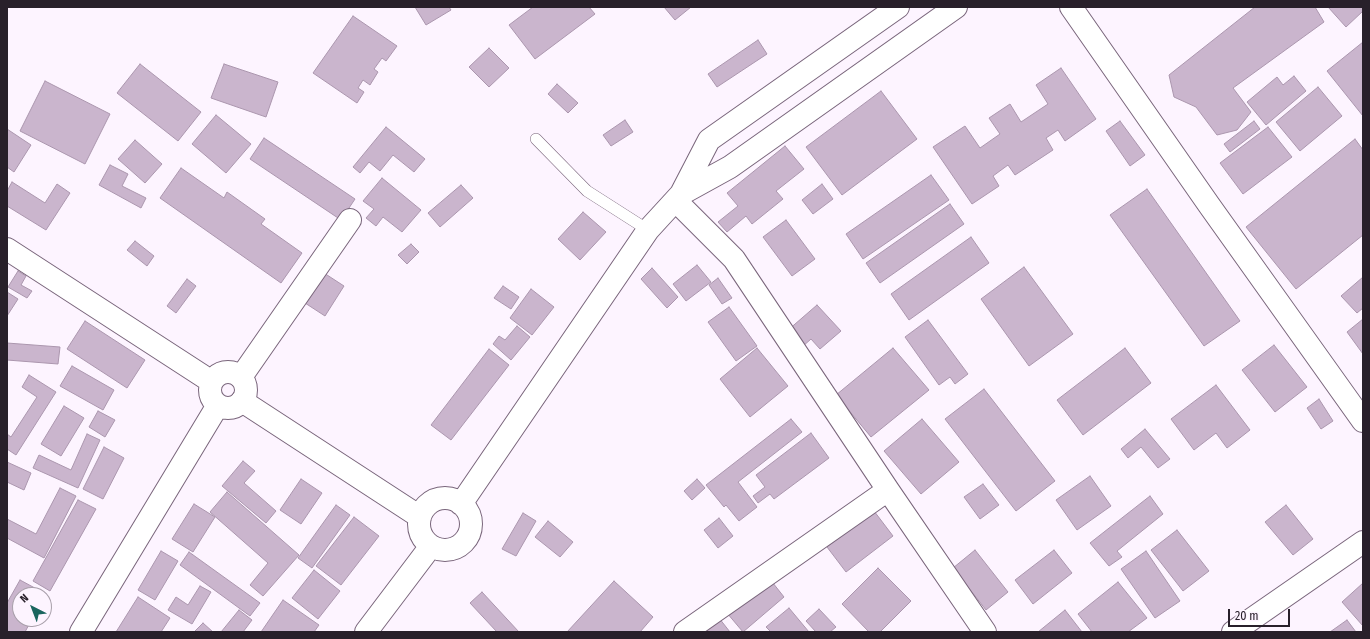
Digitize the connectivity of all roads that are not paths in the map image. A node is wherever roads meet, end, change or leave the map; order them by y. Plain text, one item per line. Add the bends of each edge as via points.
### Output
1 (898, 7) edge
2 (956, 7) edge
3 (1071, 7) edge
4 (872, 25) junction
5 (892, 53) junction
6 (536, 139) dead end
7 (678, 198) junction
8 (350, 220) dead end
9 (648, 230) junction
10 (7, 249) edge
11 (241, 377) junction
12 (212, 382) junction
13 (242, 401) junction
14 (218, 405) junction
15 (1363, 421) edge
16 (888, 490) junction
17 (461, 504) junction
18 (420, 517) junction
19 (1363, 542) edge
20 (432, 546) junction
21 (81, 632) edge
22 (366, 632) edge
23 (685, 632) edge
24 (985, 632) edge
25 (1233, 632) edge

1 - 4 street
2 - 5 street
3 - 15 street
4 - 5 street
4 - 7 street via 709,140
5 - 7 street via 730,167
6 - 9 lane via 587,191
7 - 9 street
7 - 16 street via 734,259
8 - 11 street
9 - 17 street
10 - 12 street
11 - 12 street via 234,372 225,372 217,375
11 - 13 street via 246,393
12 - 14 street via 212,399
13 - 14 street via 226,408
13 - 18 street
14 - 21 street
16 - 23 street
16 - 24 street
17 - 18 street via 452,499 442,498 424,508
17 - 20 street via 469,514 471,527 464,542 448,550 439,550
18 - 20 street via 421,534
19 - 25 street
20 - 22 street

